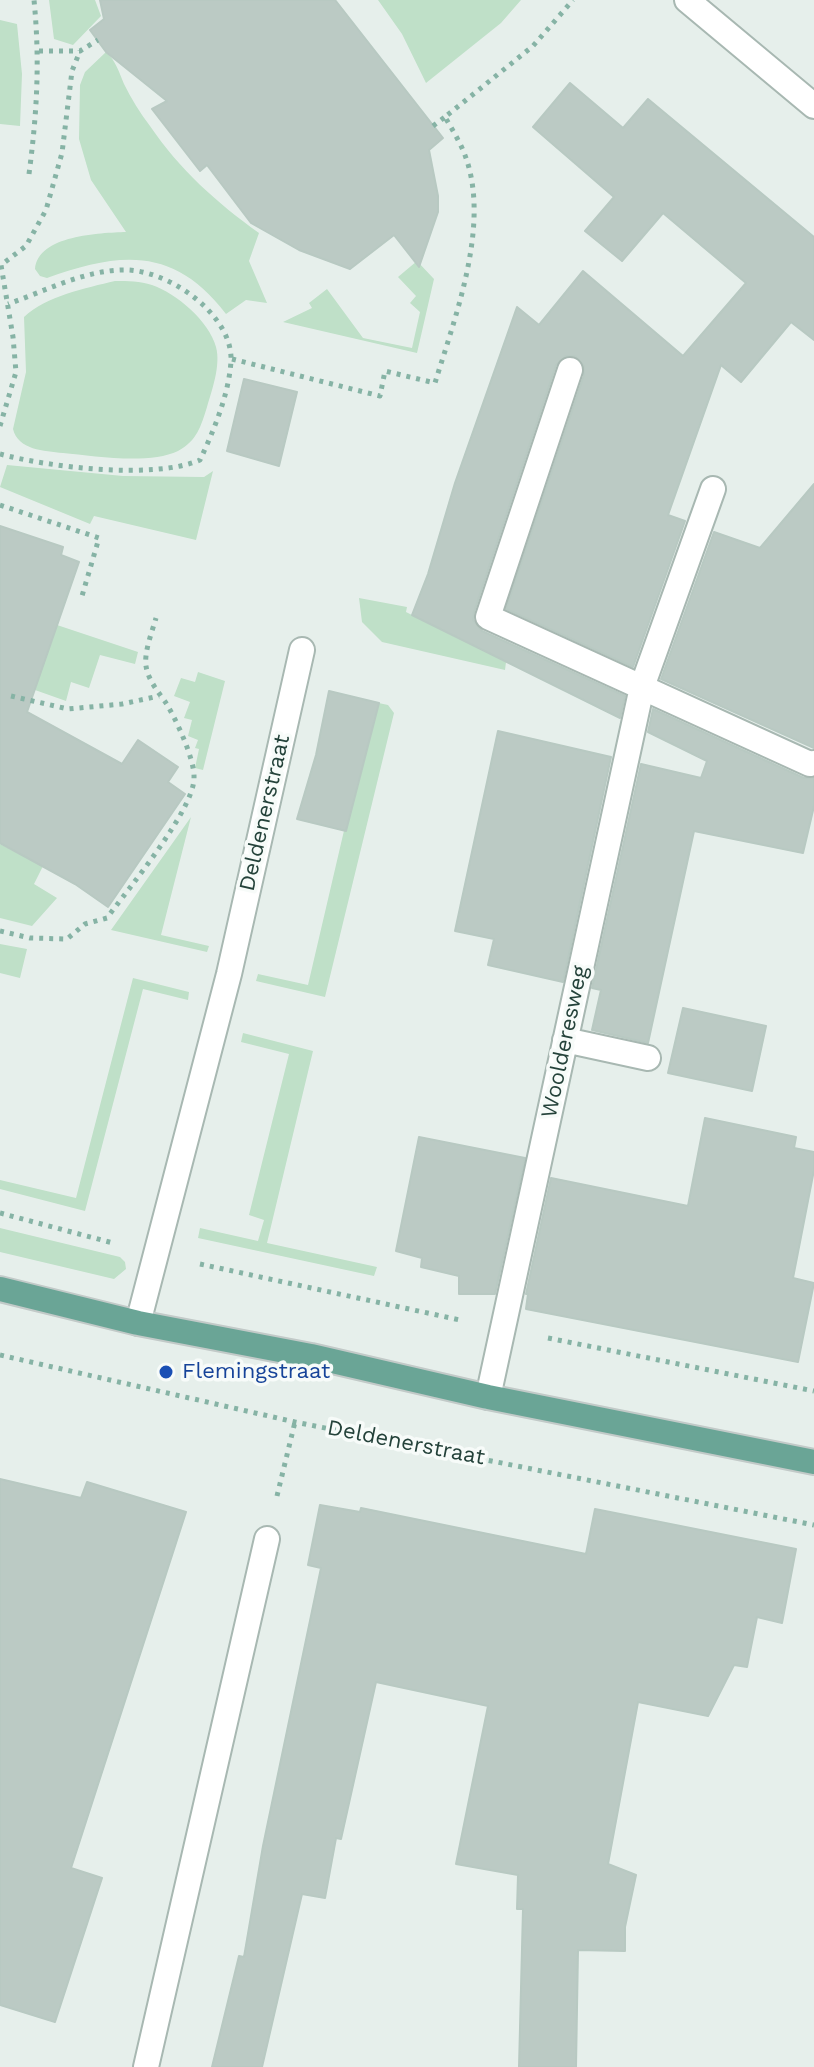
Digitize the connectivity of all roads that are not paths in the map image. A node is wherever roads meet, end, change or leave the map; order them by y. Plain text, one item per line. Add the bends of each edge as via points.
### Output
1 (687, 0) edge
2 (814, 106) edge
3 (570, 370) dead end
4 (713, 489) dead end
5 (302, 650) dead end
6 (642, 687) junction
7 (814, 763) edge
8 (565, 1040) junction
9 (648, 1058) dead end
10 (0, 1289) edge
11 (138, 1323) junction
12 (488, 1397) junction
13 (814, 1462) edge
14 (267, 1539) road end
15 (146, 2067) edge

1 - 2 street
3 - 6 street via 488,617
4 - 6 street, Woolderesweg
5 - 11 street, Deldenerstraat via 229,974
6 - 7 street
6 - 8 street, Woolderesweg
8 - 9 street
8 - 12 street, Woolderesweg
10 - 11 main road
11 - 12 main road
12 - 13 main road
14 - 15 street

